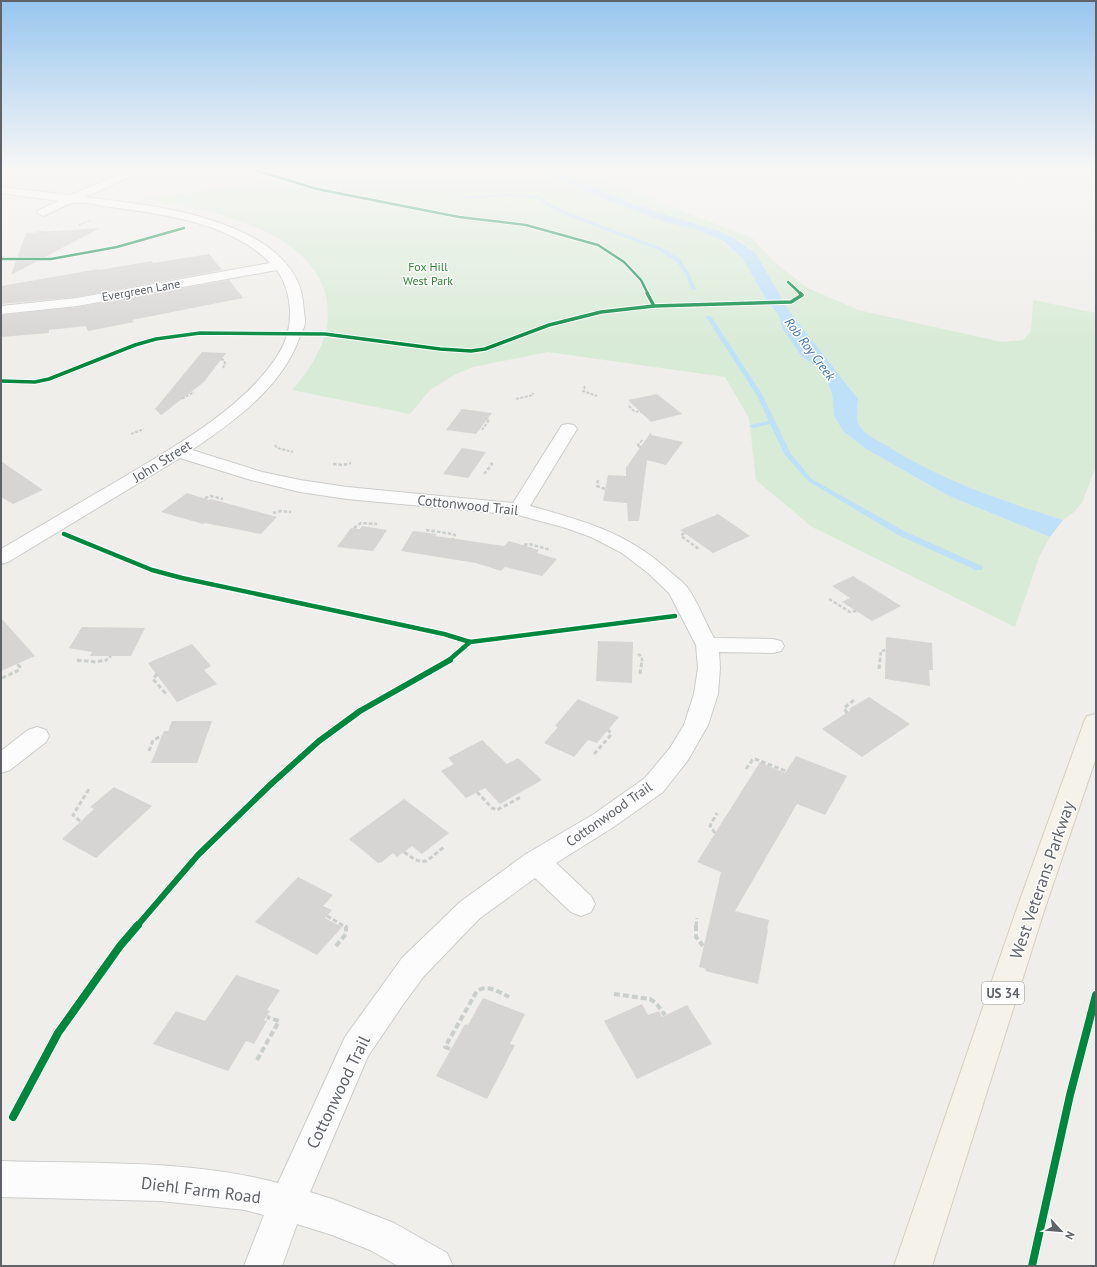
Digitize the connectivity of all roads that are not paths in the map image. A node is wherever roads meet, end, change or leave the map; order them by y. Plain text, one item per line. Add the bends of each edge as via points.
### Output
1 (218, 228) edge
2 (281, 265) junction
3 (1, 310) edge
4 (568, 429) dead end
5 (178, 452) junction
6 (519, 509) junction
7 (5, 551) edge
8 (707, 645) junction
9 (773, 646) dead end
10 (1096, 722) edge
11 (37, 736) dead end
12 (1, 764) edge
13 (536, 862) junction
14 (581, 904) dead end
15 (1, 1179) edge
16 (287, 1203) junction
17 (263, 1266) edge
18 (434, 1266) edge
19 (913, 1266) edge

1 - 2 street, John Street via 250,242
2 - 3 street, Evergreen Lane via 76,302
2 - 5 street, John Street via 289,275 298,300 296,333 287,354 248,401
4 - 6 street
5 - 6 street, Cottonwood Trail via 257,476 306,487
5 - 7 street, John Street
6 - 8 street, Cottonwood Trail via 598,533 629,550 678,590
8 - 9 street
8 - 13 street, Cottonwood Trail via 709,668 706,694 696,725 679,754 654,785
10 - 19 main road, West Veterans Parkway / US 34 via 1030,911
11 - 12 street
13 - 14 street
13 - 16 street, Cottonwood Trail via 470,910 404,978 356,1047
15 - 16 street, Diehl Farm Road via 161,1183 245,1192
16 - 17 street, Cottonwood Trail
16 - 18 street, Diehl Farm Road via 381,1236

